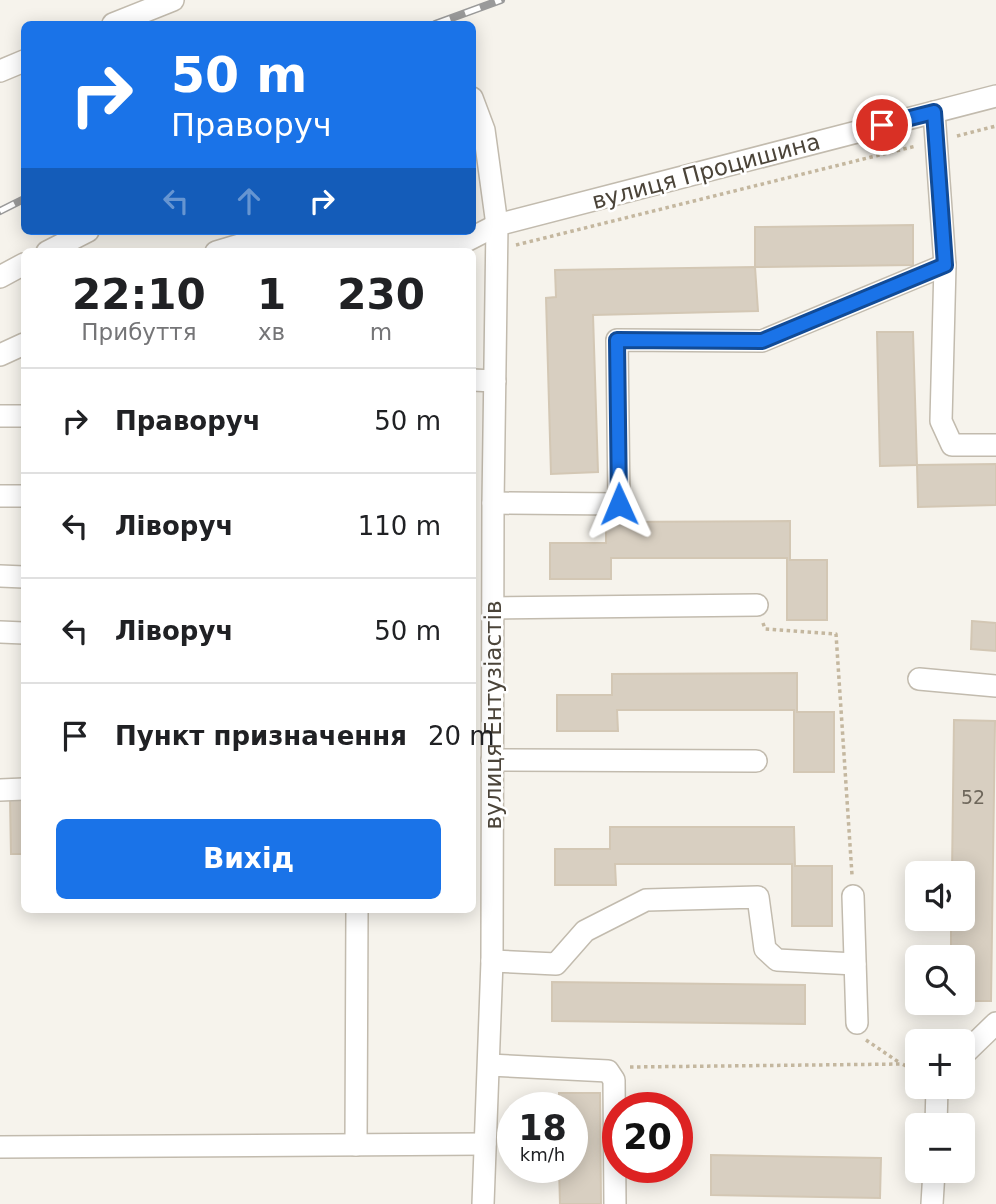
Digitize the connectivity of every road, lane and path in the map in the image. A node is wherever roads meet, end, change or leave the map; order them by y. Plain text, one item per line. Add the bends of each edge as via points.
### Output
1 (173, 0) edge
2 (120, 21) edge
3 (21, 62) edge
4 (0, 71) edge
5 (996, 96) edge
6 (476, 109) edge
7 (934, 112) junction
8 (996, 126) edge
9 (937, 141) junction
10 (497, 225) junction
11 (80, 235) edge
12 (514, 246) dead end
13 (448, 247) edge
14 (55, 248) edge
15 (231, 248) edge
16 (945, 265) junction
17 (21, 266) edge
18 (0, 276) edge
19 (21, 345) edge
20 (0, 355) edge
21 (476, 380) edge
22 (495, 381) junction
23 (0, 416) edge
24 (21, 416) edge
25 (494, 431) junction
26 (476, 432) edge
27 (996, 445) edge
28 (0, 496) edge
29 (21, 496) edge
30 (493, 503) junction
31 (0, 576) edge
32 (21, 577) edge
33 (757, 605) joint
34 (493, 608) junction
35 (0, 632) edge
36 (21, 633) edge
37 (919, 679) dead end
38 (996, 686) edge
39 (483, 690) edge
40 (492, 760) junction
41 (756, 761) dead end
42 (21, 789) edge
43 (0, 790) edge
44 (853, 896) joint
45 (357, 913) edge
46 (492, 961) junction
47 (855, 964) junction
48 (857, 1023) joint
49 (996, 1023) edge
50 (975, 1043) edge
51 (902, 1064) junction
52 (488, 1065) junction
53 (905, 1065) edge
54 (608, 1071) junction
55 (485, 1144) junction
56 (356, 1145) junction
57 (0, 1147) edge
58 (933, 1183) edge
59 (483, 1204) edge
60 (615, 1204) edge
61 (932, 1204) edge

1 - 2 street
3 - 4 street
5 - 7 street, вулиця Процишина
6 - 10 street, вулиця Ентузіастів via 484,130
7 - 9 street
7 - 10 street, вулиця Процишина
8 - 9 path
9 - 12 path
9 - 16 street
10 - 13 street, вулиця Процишина
10 - 22 street, вулиця Ентузіастів
11 - 14 street
13 - 15 street, вулиця Процишина via 253,242
16 - 27 street via 941,421 952,445
16 - 30 street via 762,341 617,340 619,504
17 - 18 street
19 - 20 street
21 - 22 street
22 - 25 street, вулиця Ентузіастів
23 - 24 street
25 - 26 street
25 - 30 street, вулиця Ентузіастів
28 - 29 street
30 - 34 street, вулиця Ентузіастів
31 - 32 street
33 - 34 street
33 - 44 path via 765,629 836,634
34 - 39 street, вулиця Ентузіастів
35 - 36 street
37 - 38 street
39 - 40 street, вулиця Ентузіастів
40 - 41 street
40 - 46 street, вулиця Ентузіастів
42 - 43 street
44 - 47 street
45 - 56 street
46 - 47 street via 556,964 585,931 646,900 758,897 765,949 777,960
46 - 52 street, вулиця Ентузіастів
47 - 48 street
48 - 51 path via 866,1040
49 - 50 street
51 - 53 path
51 - 54 path via 640,1065
52 - 54 street
52 - 55 street, вулиця Ентузіастів
54 - 60 street via 614,1080
55 - 56 street
55 - 59 street, вулиця Ентузіастів
56 - 57 street
58 - 61 street

